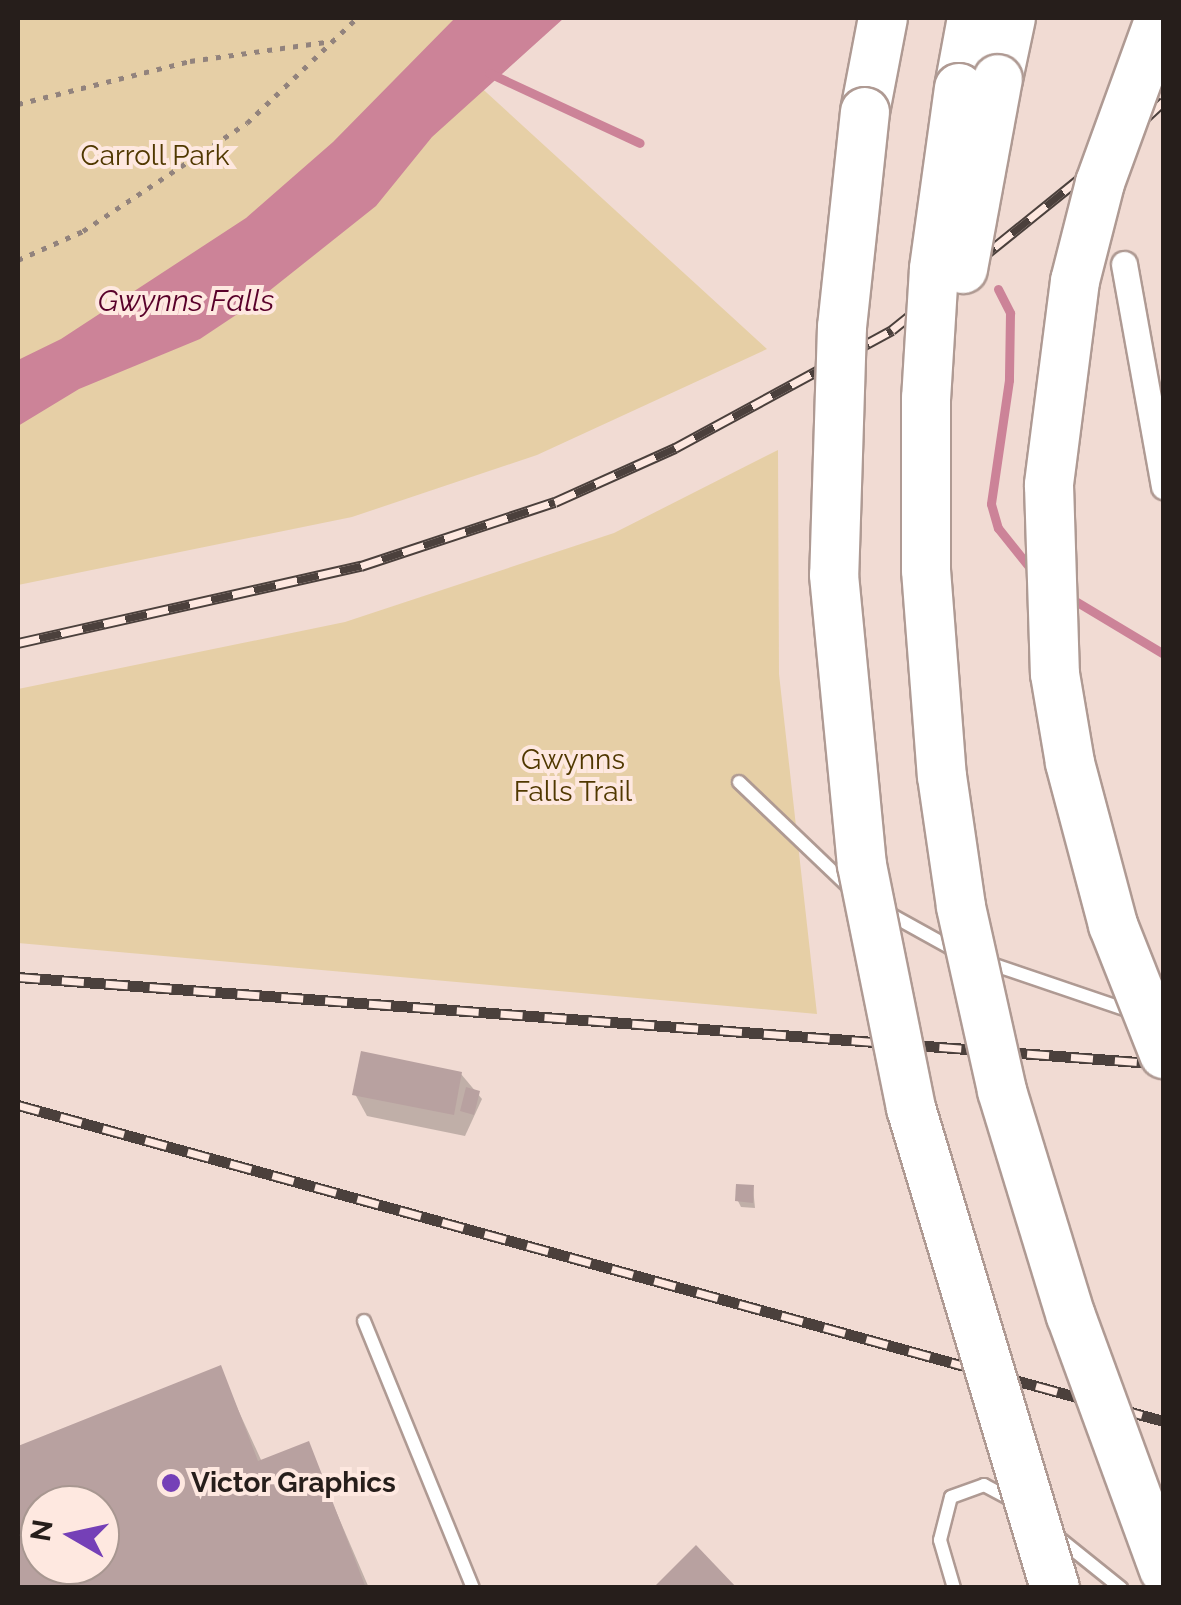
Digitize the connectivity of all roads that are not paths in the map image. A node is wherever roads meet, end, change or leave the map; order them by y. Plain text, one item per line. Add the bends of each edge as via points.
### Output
1 (876, 18) edge
2 (883, 18) edge
3 (972, 18) edge
4 (1010, 18) edge
5 (1160, 18) edge
6 (978, 84) junction
7 (864, 112) junction
8 (1124, 264) dead end
9 (1164, 486) edge
10 (739, 782) dead end
11 (1164, 1023) edge
12 (1164, 1054) edge
13 (364, 1321) dead end
14 (980, 1332) junction
15 (1164, 1570) edge
16 (474, 1588) edge
17 (954, 1588) edge
18 (1055, 1588) edge
19 (1076, 1588) edge
20 (1121, 1588) edge

1 - 7 highway
2 - 7 highway
3 - 6 highway
4 - 6 highway
5 - 12 highway, bridge via 1100,183 1075,280 1058,382 1049,505 1055,674 1070,763 1113,925
6 - 15 highway, bridge via 926,570 942,776 986,1026 1046,1238
7 - 14 highway, bridge via 847,260 834,487 844,716 883,984 916,1127
8 - 9 street
10 - 11 lane via 836,881 935,944
13 - 16 lane
14 - 18 highway, bridge
14 - 19 highway, bridge
17 - 20 lane via 940,1540 944,1514 951,1497 984,1484

